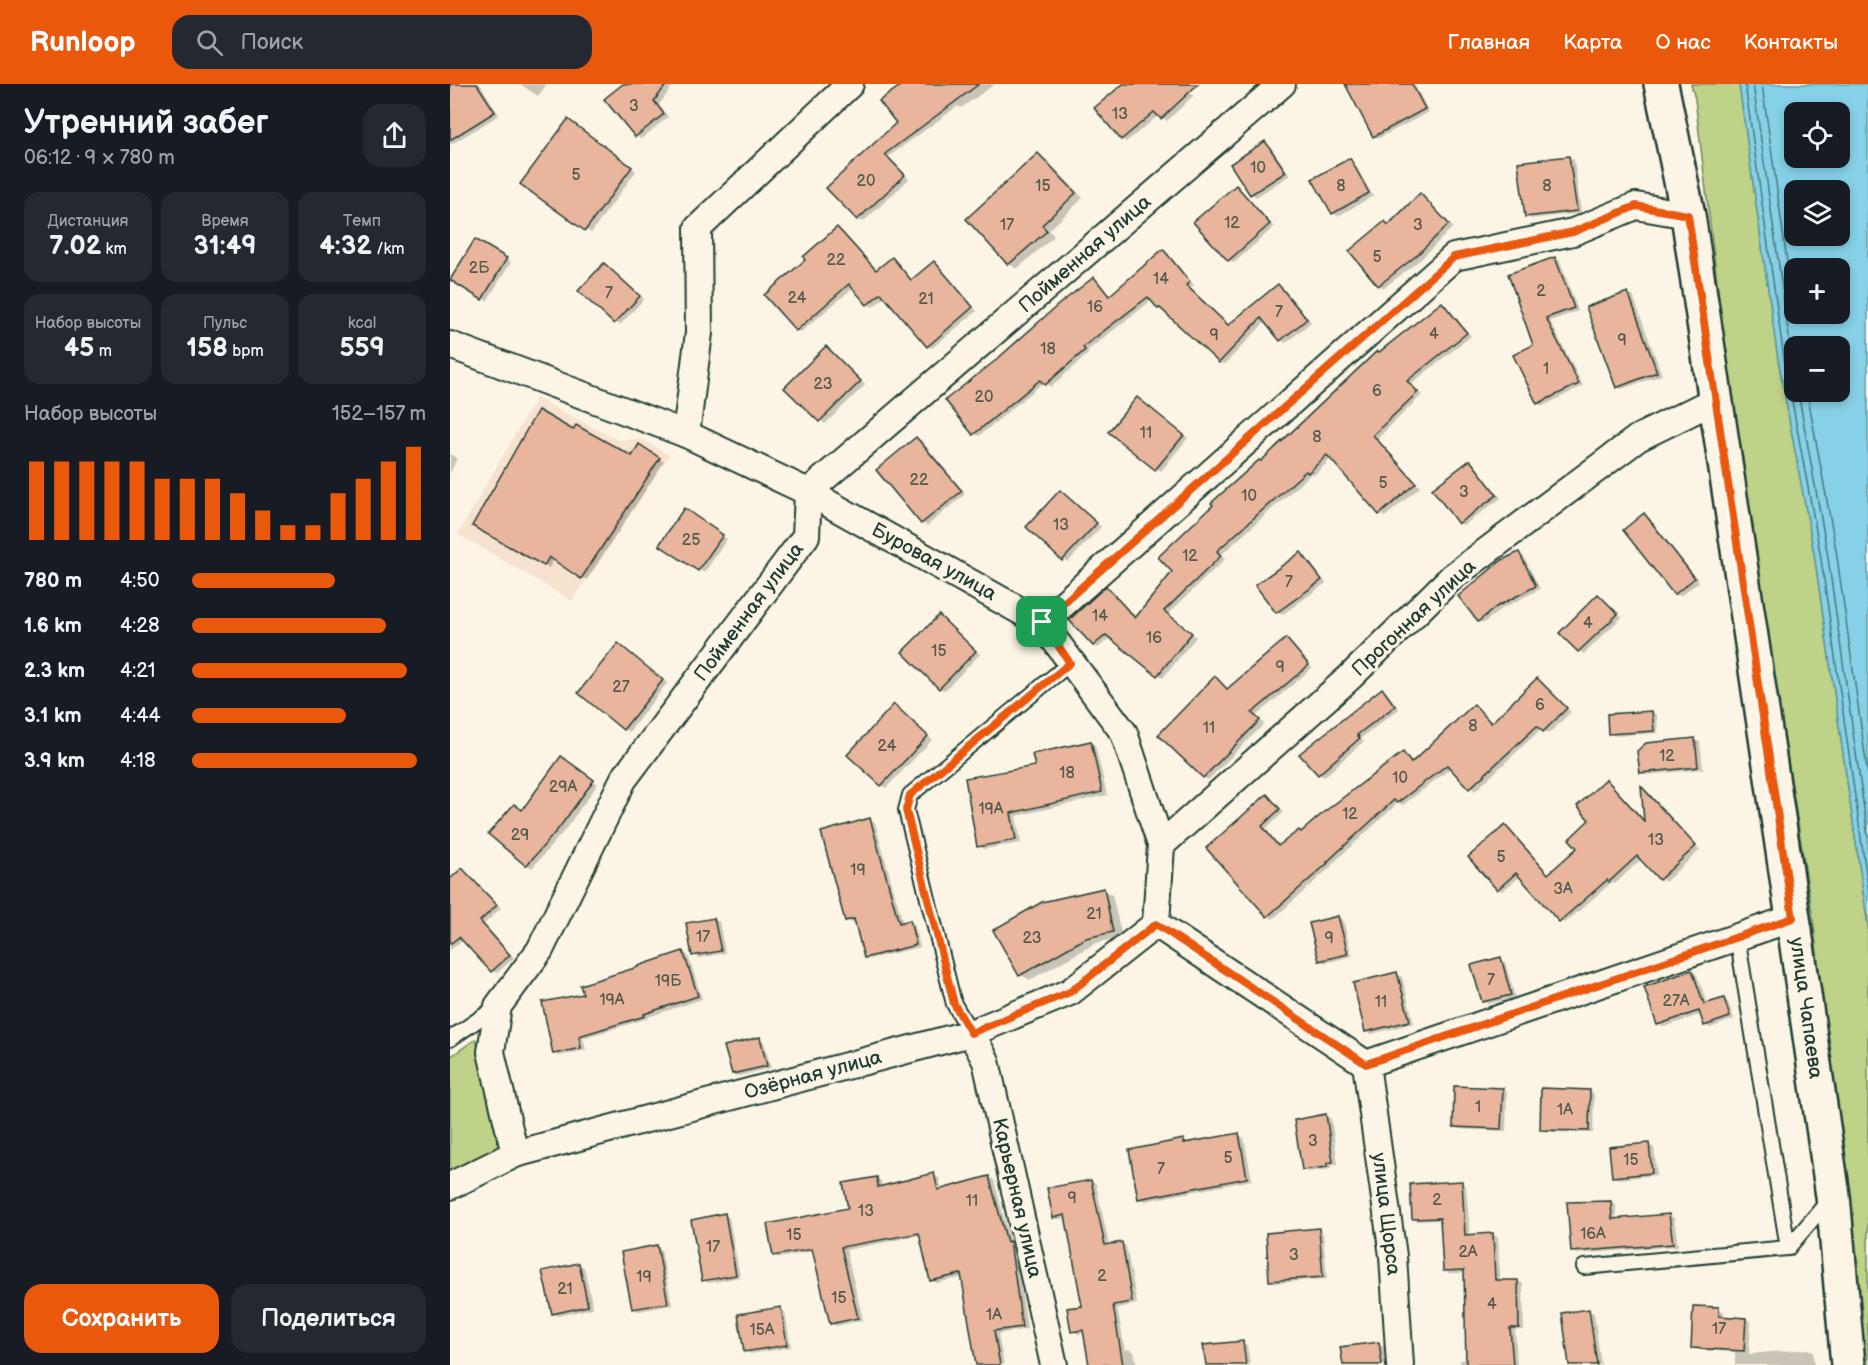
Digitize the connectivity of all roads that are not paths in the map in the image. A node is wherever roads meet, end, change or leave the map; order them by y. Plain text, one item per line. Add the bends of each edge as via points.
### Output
1 (850, 84) edge
2 (1282, 84) edge
3 (1661, 84) edge
4 (1688, 215) junction
5 (450, 345) edge
6 (1716, 399) junction
7 (686, 434) junction
8 (808, 492) junction
9 (1042, 622) junction
10 (1070, 663) junction
11 (1161, 844) junction
12 (1793, 918) junction
13 (1156, 924) junction
14 (1737, 936) junction
15 (498, 1006) junction
16 (971, 1033) junction
17 (450, 1040) edge
18 (1366, 1064) junction
19 (515, 1154) junction
20 (450, 1186) edge
21 (1833, 1196) junction
22 (1788, 1248) junction
23 (1584, 1267) dead end
24 (1054, 1365) edge
25 (1400, 1365) edge
26 (1848, 1365) edge

1 - 7 street via 698,228 699,333
2 - 8 street, Пойменная улица
3 - 4 street, улица Чапаева
4 - 6 street, улица Чапаева
4 - 9 street via 1636,206 1573,232 1454,257
5 - 7 street, Буровая улица
6 - 11 street, Прогонная улица via 1638,438 1452,577 1350,677
6 - 12 street, улица Чапаева
7 - 8 street, Буровая улица
8 - 9 street, Буровая улица
8 - 15 street, Пойменная улица via 806,536 623,780 540,950
9 - 10 street, Буровая улица
10 - 11 street, Буровая улица via 1124,733
10 - 16 lane via 910,795 906,810 954,1004
11 - 13 street, Буровая улица
12 - 14 street
12 - 21 street, улица Чапаева
13 - 16 street, Озёрная улица via 1070,992
13 - 18 street
14 - 18 street
14 - 22 lane
15 - 17 lane
15 - 19 street, Пойменная улица via 491,1052
16 - 19 street, Озёрная улица
16 - 24 street, Карьерная улица via 986,1060
18 - 25 street, улица Щорса via 1393,1257
19 - 20 street, Озёрная улица
21 - 22 lane
21 - 26 street, улица Чапаева
22 - 23 lane

